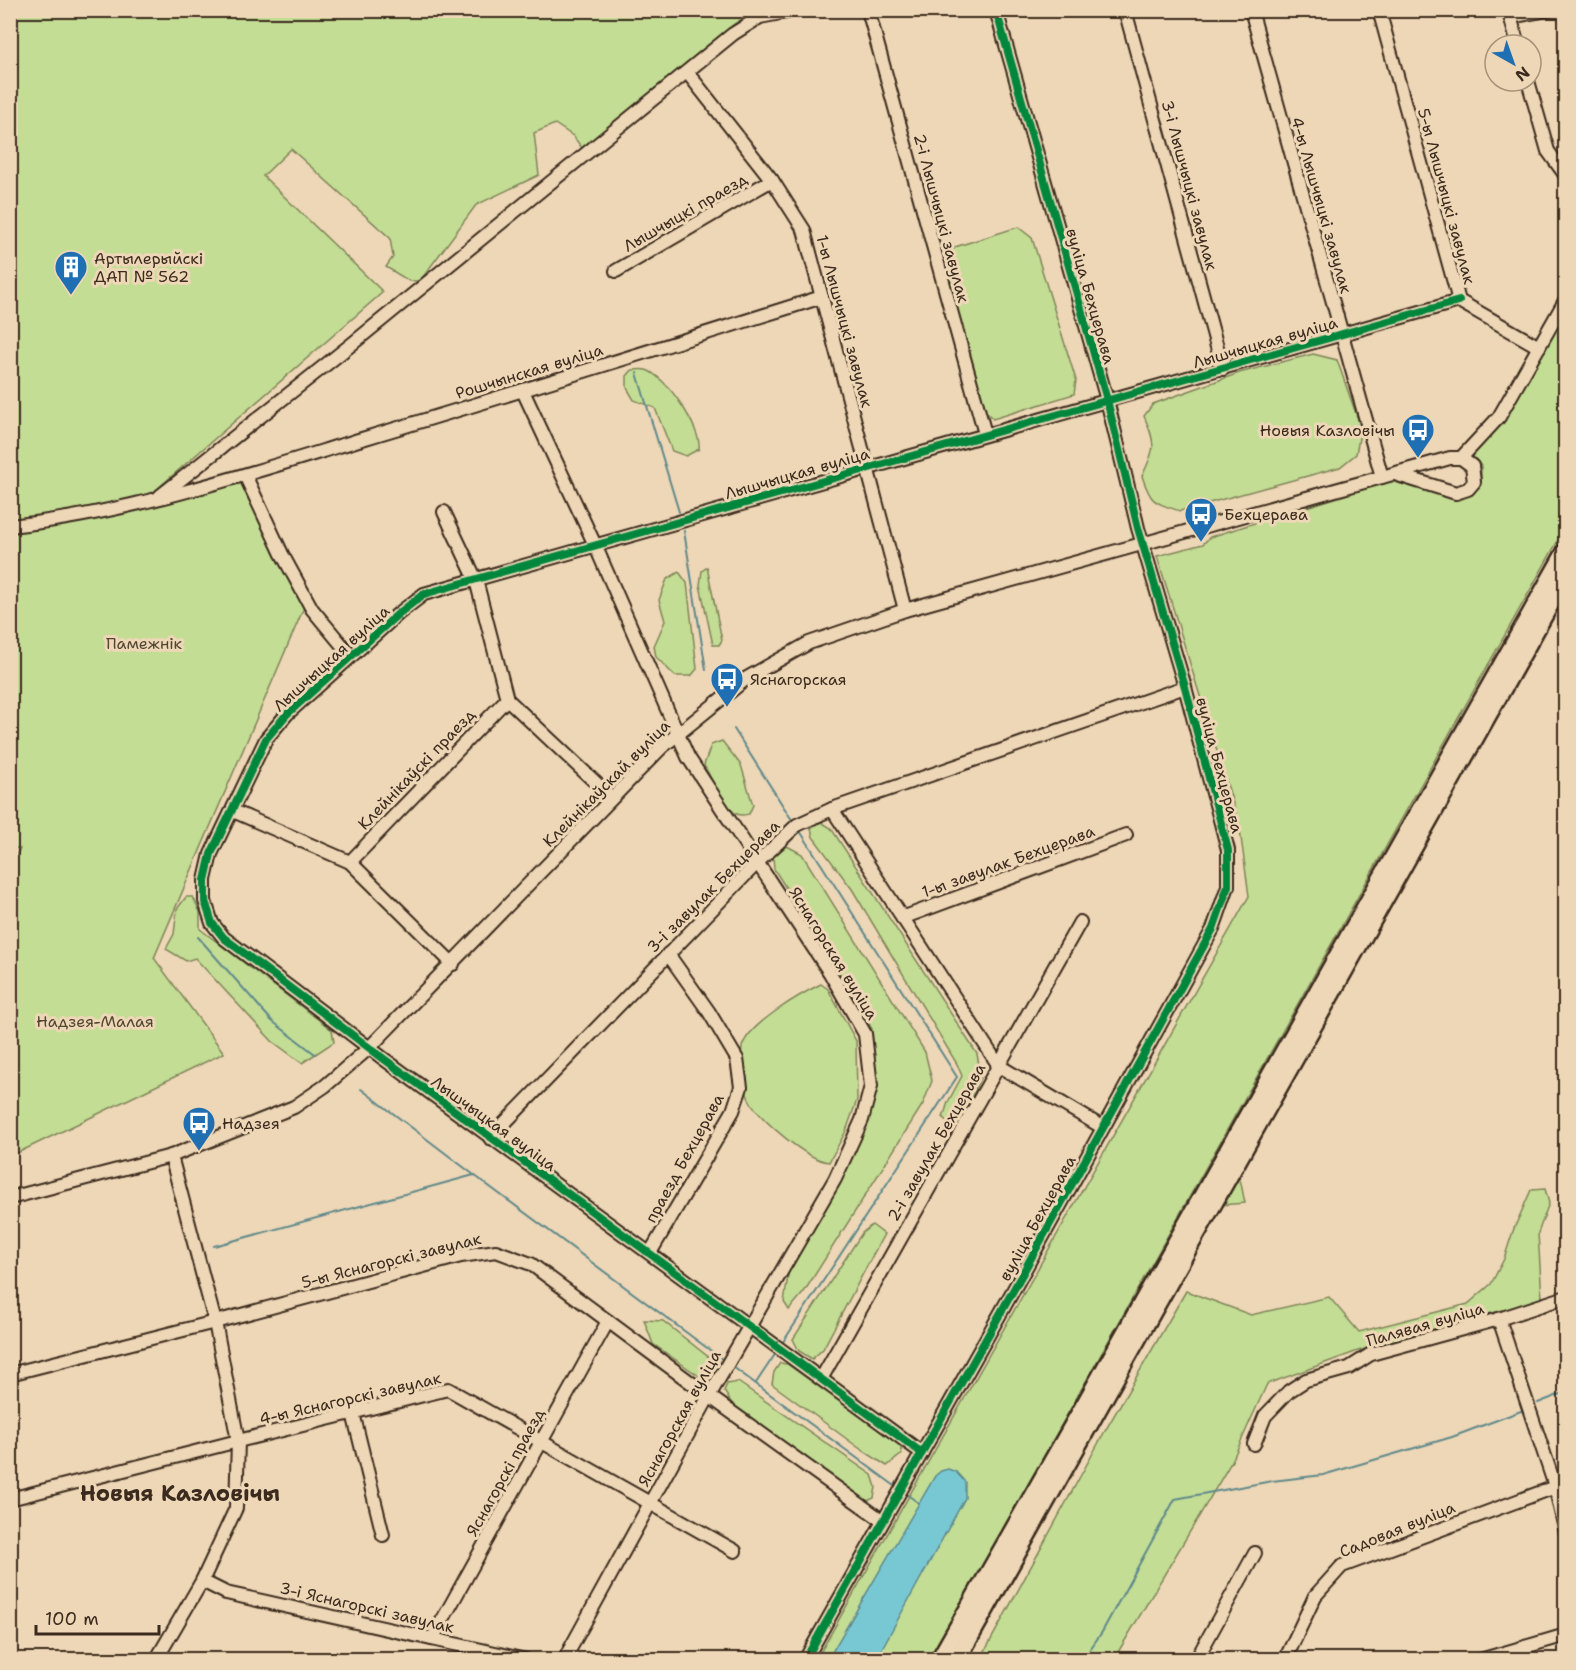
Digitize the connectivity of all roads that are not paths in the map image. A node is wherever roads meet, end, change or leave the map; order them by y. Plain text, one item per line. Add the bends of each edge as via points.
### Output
1 (797, 10) edge
2 (867, 10) edge
3 (996, 10) edge
4 (1125, 10) edge
5 (1251, 10) edge
6 (1379, 10) edge
7 (1548, 10) edge
8 (1510, 14) edge
9 (1515, 33) edge
10 (687, 72) junction
11 (1531, 93) edge
12 (1566, 176) edge
13 (771, 180) junction
14 (616, 271) dead end
15 (822, 297) junction
16 (1566, 299) edge
17 (1459, 301) junction
18 (1342, 335) junction
19 (1539, 346) junction
20 (1223, 369) junction
21 (523, 391) junction
22 (1107, 400) junction
23 (985, 434) junction
24 (1461, 458) junction
25 (866, 468) junction
26 (1395, 474) junction
27 (245, 475) junction
28 (1382, 477) junction
29 (157, 498) junction
30 (444, 512) dead end
31 (10, 526) edge
32 (1143, 544) junction
33 (595, 545) junction
34 (1566, 550) edge
35 (1566, 576) edge
36 (476, 580) junction
37 (906, 610) junction
38 (351, 656) junction
39 (1185, 687) junction
40 (507, 699) junction
41 (677, 734) junction
42 (612, 798) junction
43 (832, 809) junction
44 (232, 811) junction
45 (1126, 835) dead end
46 (758, 861) junction
47 (350, 862) junction
48 (902, 918) junction
49 (1080, 922) dead end
50 (668, 954) junction
51 (453, 964) junction
52 (369, 1048) junction
53 (999, 1066) junction
54 (1102, 1127) junction
55 (490, 1138) junction
56 (171, 1156) junction
57 (10, 1198) edge
58 (650, 1253) junction
59 (1566, 1297) edge
60 (1499, 1319) junction
61 (215, 1322) junction
62 (608, 1322) junction
63 (750, 1326) junction
64 (10, 1374) edge
65 (821, 1378) junction
66 (709, 1396) junction
67 (353, 1413) junction
68 (238, 1440) junction
69 (541, 1441) junction
70 (1254, 1444) dead end
71 (922, 1452) junction
72 (1560, 1485) edge
73 (10, 1499) edge
74 (650, 1503) junction
75 (883, 1521) junction
76 (1566, 1533) edge
77 (383, 1535) dead end
78 (735, 1551) dead end
79 (1255, 1552) dead end
80 (202, 1581) junction
81 (1566, 1635) edge
82 (432, 1639) junction
83 (156, 1659) edge
84 (526, 1659) edge
85 (564, 1659) edge
86 (805, 1659) edge
87 (939, 1659) edge
88 (957, 1659) edge
89 (1196, 1659) edge
90 (1286, 1659) edge
91 (1480, 1659) edge

1 - 10 street via 760,17
2 - 23 street, 2-і Лышчыцкі завулак
3 - 22 street, вуліца Бехцерава
4 - 20 street, 3-і Лышчыцкі завулак
5 - 18 street, 4-ы Лышчыцкі завулак
6 - 17 street, 5-ы Лышчыцкі завулак
7 - 8 street
8 - 9 street
10 - 13 street, 1-ы Лышчыцкі завулак
10 - 29 street
11 - 12 street via 1548,151
13 - 14 street, Лышчыцкі праезд
13 - 15 street, 1-ы Лышчыцкі завулак via 804,230
15 - 21 street, Рошчынская вуліца
15 - 25 street, 1-ы Лышчыцкі завулак
16 - 19 street
17 - 18 street, Лышчыцкая вуліца
17 - 19 street, 5-ы Лышчыцкі завулак
18 - 20 street, Лышчыцкая вуліца
18 - 28 street, 4-ы Лышчыцкі завулак
19 - 24 street via 1499,417
20 - 22 street, Лышчыцкая вуліца
21 - 27 street, Рошчынская вуліца
21 - 33 street, Яснагорская вуліца
22 - 23 street, Лышчыцкая вуліца
22 - 32 street, вуліца Бехцерава
23 - 25 street, Лышчыцкая вуліца
24 - 26 street, Клейнікаўскай вуліца
24 - 26 street via 1474,472 1474,482 1462,492
25 - 33 street, Лышчыцкая вуліца
25 - 37 street, 1-ы Лышчыцкі завулак
26 - 28 street, Клейнікаўскай вуліца
27 - 29 street, Рошчынская вуліца
27 - 38 street via 312,609
28 - 32 street, Клейнікаўскай вуліца
29 - 31 street, Рошчынская вуліца via 48,522
30 - 36 street
32 - 37 street, Клейнікаўскай вуліца
32 - 39 street, вуліца Бехцерава
33 - 36 street, Лышчыцкая вуліца
33 - 41 street, Яснагорская вуліца
34 - 87 highway
35 - 88 highway
36 - 38 street, Лышчыцкая вуліца via 424,594
36 - 40 street
37 - 41 street, Клейнікаўскай вуліца via 809,643 747,678
38 - 44 street, Лышчыцкая вуліца via 287,714 266,740
39 - 43 street, 3-і завулак Бехцерава
39 - 54 street, вуліца Бехцерава via 1228,850 1228,886 1213,929
40 - 42 street
40 - 47 street, Клейнікаўскі праезд
41 - 42 street, Клейнікаўскай вуліца
41 - 46 street, Яснагорская вуліца via 688,757
42 - 51 street, Клейнікаўскай вуліца
43 - 46 street, 3-і завулак Бехцерава via 796,825
43 - 48 street
44 - 47 street
44 - 52 street, Лышчыцкая вуліца via 211,854 205,880 204,901 212,923 245,956
45 - 48 street, 1-ы завулак Бехцерава
46 - 50 street, 3-і завулак Бехцерава
46 - 63 street, Яснагорская вуліца via 865,1034 871,1086 862,1120 835,1179
47 - 51 street
48 - 53 street
49 - 53 street, 2-і завулак Бехцерава
50 - 55 street, 3-і завулак Бехцерава
50 - 58 street, праезд Бехцерава via 737,1059 741,1087 733,1111
51 - 52 street, Клейнікаўскай вуліца
52 - 55 street, Лышчыцкая вуліца
52 - 56 street, Клейнікаўскай вуліца via 294,1107
53 - 54 street
53 - 65 street, 2-і завулак Бехцерава
54 - 71 street, вуліца Бехцерава
55 - 58 street, Лышчыцкая вуліца
56 - 57 street, Клейнікаўскай вуліца
56 - 61 street
58 - 63 street, Лышчыцкая вуліца
59 - 60 street, Палявая вуліца
60 - 70 street, Палявая вуліца via 1371,1354 1349,1368 1306,1380 1265,1416
60 - 72 street
61 - 62 street, 5-ы Яснагорскі завулак via 461,1256 496,1251 531,1264
61 - 64 street, 5-ы Яснагорскі завулак
61 - 68 street
62 - 66 street, 5-ы Яснагорскі завулак
62 - 69 street, Яснагорскі праезд
63 - 65 street, Лышчыцкая вуліца
63 - 66 street, Яснагорская вуліца
65 - 71 street, Лышчыцкая вуліца
66 - 74 street, Яснагорская вуліца
66 - 75 street, 5-ы Яснагорскі завулак
67 - 68 street, 4-ы Яснагорскі завулак
67 - 69 street, 4-ы Яснагорскі завулак via 448,1389
67 - 77 street
68 - 73 street, 4-ы Яснагорскі завулак
68 - 80 street via 236,1508
69 - 74 street, 4-ы Яснагорскі завулак
69 - 82 street, Яснагорскі праезд
71 - 75 street, вуліца Бехцерава
72 - 76 street
72 - 90 street, Садовая вуліца via 1342,1566 1315,1596
74 - 78 street, 4-ы Яснагорскі завулак
74 - 85 street, Яснагорская вуліца
75 - 86 street, вуліца Бехцерава
79 - 89 street
80 - 82 street, 3-і Яснагорскі завулак via 226,1593
80 - 83 street
81 - 91 street
82 - 84 street, 3-і Яснагорскі завулак

